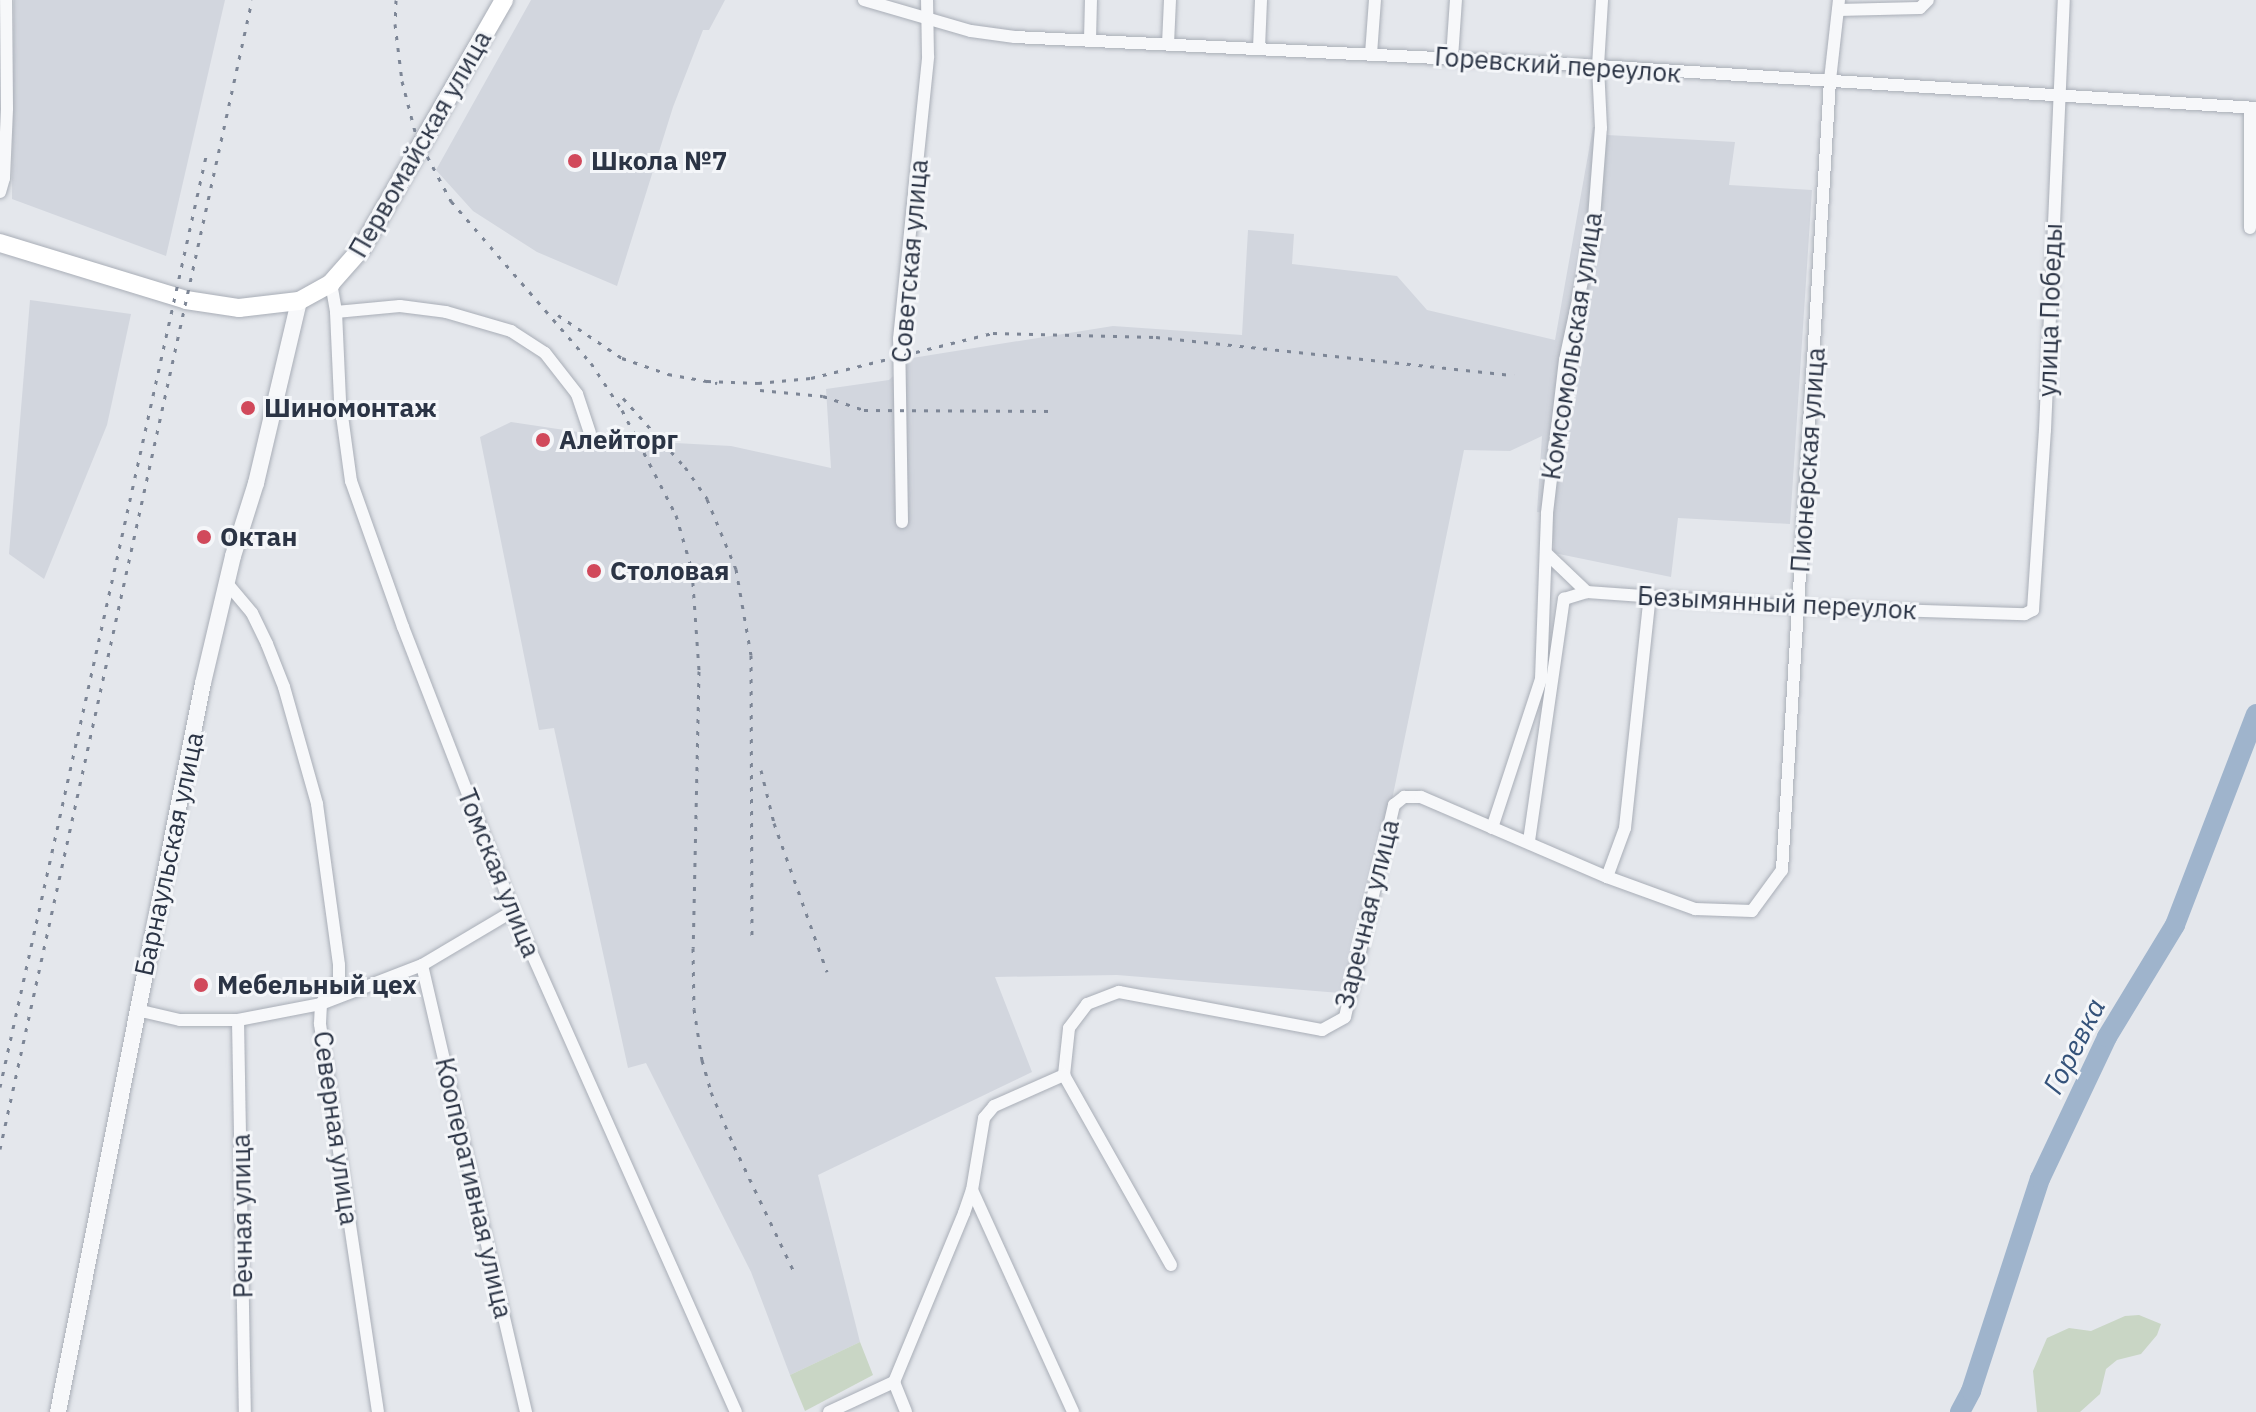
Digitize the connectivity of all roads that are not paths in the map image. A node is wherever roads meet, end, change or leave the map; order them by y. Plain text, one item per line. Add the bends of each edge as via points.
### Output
1 (6, 0) edge
2 (504, 0) edge
3 (864, 0) edge
4 (927, 0) edge
5 (1091, 0) edge
6 (1170, 0) edge
7 (1261, 0) edge
8 (1375, 0) edge
9 (1456, 0) edge
10 (1602, 0) edge
11 (1928, 0) edge
12 (2064, 0) edge
13 (1838, 5) edge
14 (927, 16) junction
15 (1090, 40) junction
16 (1168, 44) junction
17 (1259, 48) junction
18 (1371, 54) junction
19 (1452, 58) junction
20 (1598, 66) junction
21 (1830, 80) junction
22 (2058, 98) junction
23 (2253, 108) edge
24 (0, 192) edge
25 (2250, 228) dead end
26 (0, 243) edge
27 (331, 283) junction
28 (299, 301) junction
29 (336, 312) junction
30 (590, 433) dead end
31 (902, 522) dead end
32 (1546, 553) junction
33 (226, 582) junction
34 (1587, 592) junction
35 (1650, 595) junction
36 (1798, 607) junction
37 (2025, 614) joint
38 (1492, 828) junction
39 (1529, 841) junction
40 (1607, 877) junction
41 (513, 911) junction
42 (1752, 911) joint
43 (422, 965) junction
44 (321, 1004) junction
45 (137, 1010) junction
46 (238, 1020) junction
47 (1064, 1075) junction
48 (972, 1190) junction
49 (1171, 1265) dead end
50 (894, 1382) junction
51 (58, 1412) edge
52 (245, 1412) edge
53 (378, 1412) edge
54 (526, 1412) edge
55 (736, 1412) edge
56 (829, 1412) edge
57 (906, 1412) edge
58 (1073, 1412) edge

1 - 24 street
2 - 27 main road, Первомайская улица via 362,248
3 - 14 street, Горевский переулок
4 - 14 street, Советская улица
5 - 15 street
6 - 16 street
7 - 17 street
8 - 18 street
9 - 19 street
10 - 20 street, Комсомольская улица
11 - 13 street via 1920,8
12 - 22 street, улица Победы
13 - 21 street, Пионерская улица
14 - 15 street, Горевский переулок via 971,31
14 - 31 street, Советская улица via 922,129 899,339
15 - 16 street, Горевский переулок
16 - 17 street, Горевский переулок
17 - 18 street, Горевский переулок
18 - 19 street, Горевский переулок
19 - 20 street, Горевский переулок
20 - 21 street, Горевский переулок
20 - 32 street, Комсомольская улица via 1601,128 1593,231 1565,360
21 - 22 street, Горевский переулок
21 - 36 street, Пионерская улица
22 - 23 street, Горевский переулок
22 - 37 street, улица Победы via 2036,601
23 - 25 street
26 - 28 main road via 186,300 239,308
27 - 28 main road, Первомайская улица
27 - 29 street, Первомайская улица
28 - 33 street, Барнаульская улица via 256,483
29 - 30 street via 400,306 446,312 511,331 545,353 577,394
29 - 41 street, Томская улица via 351,481
32 - 34 street
32 - 38 street, Комсомольская улица via 1541,679
33 - 44 street, Северная улица via 252,613 267,644 317,804 339,965 339,979
33 - 45 street, Барнаульская улица
34 - 35 street, Безымянный переулок
34 - 39 street via 1564,599
35 - 36 street, Безымянный переулок
35 - 40 street via 1625,828
36 - 37 street, Безымянный переулок
36 - 42 street, Пионерская улица via 1782,870
38 - 39 street, Заречная улица
38 - 47 street, Заречная улица via 1421,797 1404,797 1394,805 1345,1017 1322,1030 1119,992 1087,1004 1069,1028
39 - 40 street, Заречная улица
40 - 42 street, Заречная улица via 1695,909
41 - 43 street
41 - 55 street, Томская улица
43 - 44 street
43 - 54 street, Кооперативная улица
44 - 46 street
44 - 53 street, Северная улица
45 - 46 street via 180,1020
45 - 51 street, Барнаульская улица
46 - 52 street, Речная улица
47 - 48 street via 994,1106 984,1118
47 - 49 street
48 - 50 street
48 - 58 street
50 - 56 street
50 - 57 street

